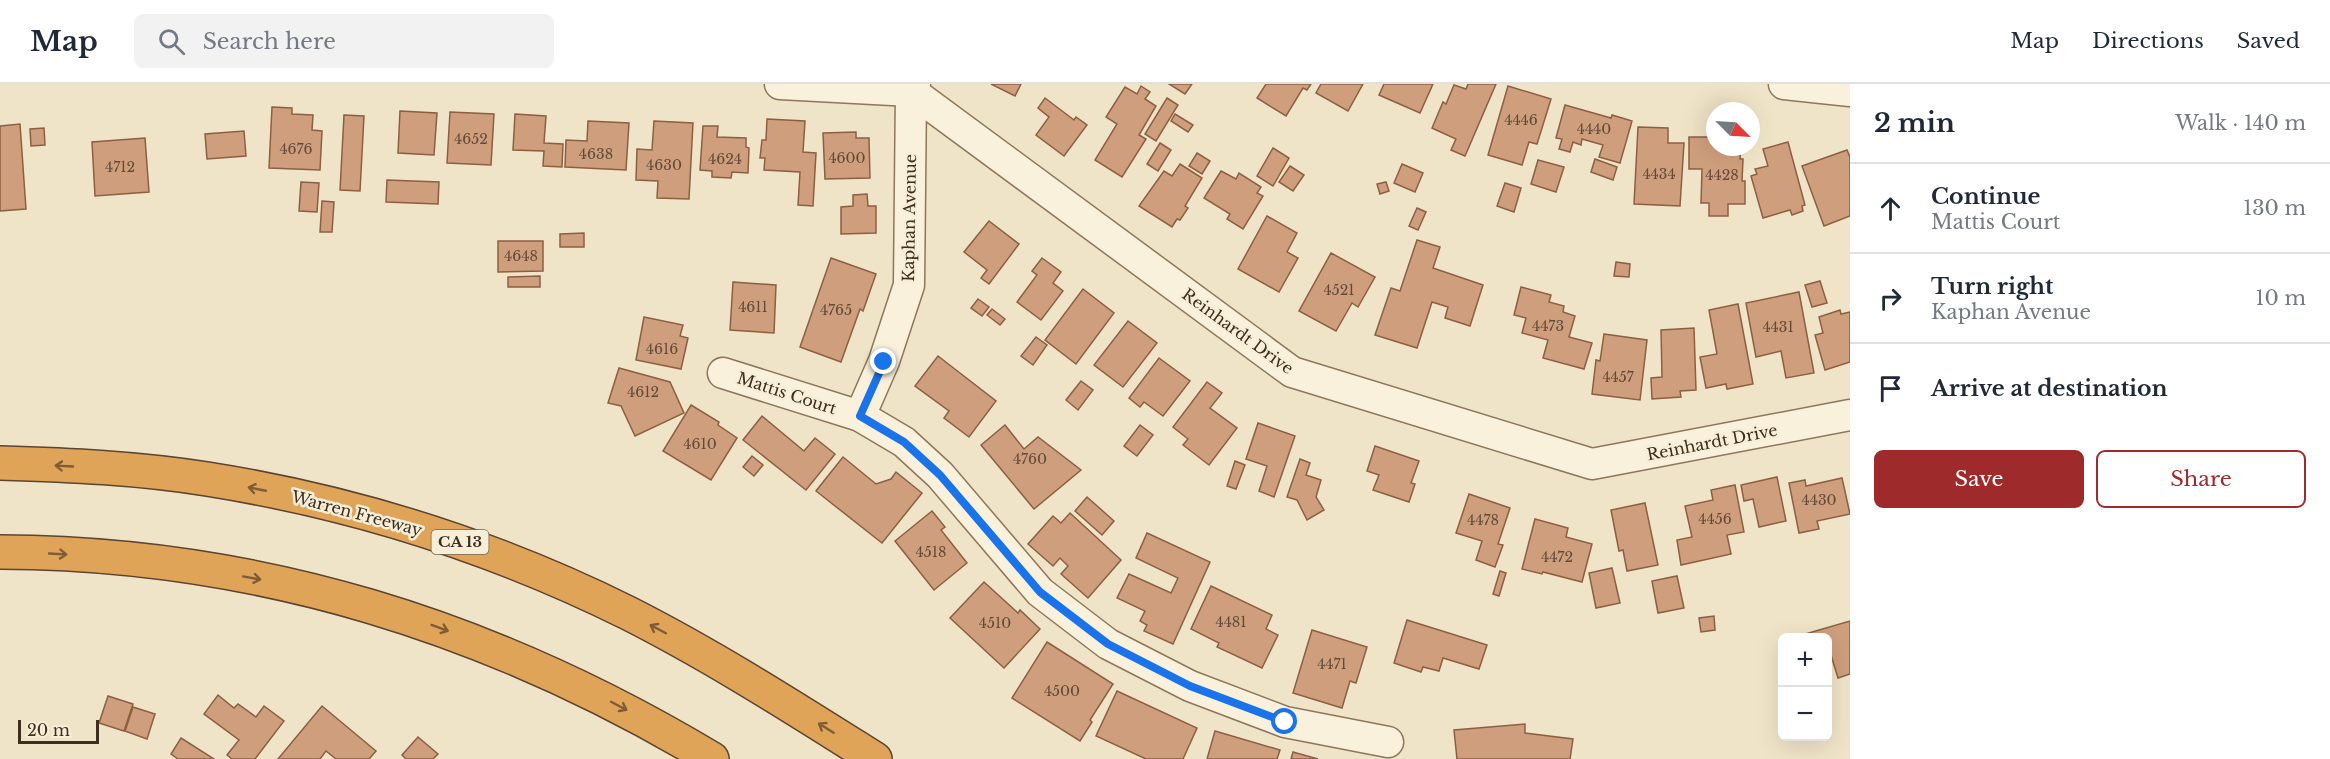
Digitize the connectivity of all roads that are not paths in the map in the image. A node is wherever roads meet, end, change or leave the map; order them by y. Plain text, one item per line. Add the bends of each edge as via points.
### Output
1 (780, 84) edge
2 (1784, 84) edge
3 (913, 88) edge
4 (1850, 92) edge
5 (723, 373) dead end
6 (1850, 415) edge
7 (860, 416) junction
8 (0, 463) edge
9 (0, 552) edge
10 (1388, 741) dead end
11 (712, 759) edge
12 (875, 759) edge

1 - 3 street
2 - 4 street
3 - 6 street, Reinhardt Drive via 1292,372 1592,464
3 - 7 street, Kaphan Avenue via 909,285 884,362
5 - 7 street, Mattis Court
7 - 10 street, Mattis Court via 904,442 940,475 1040,592 1108,644 1190,686 1285,722
12 -> 8 highway, Warren Freeway / CA 13 via 706,654 627,612 464,543 380,517 206,479 114,468
9 -> 11 highway via 104,556 190,567 360,602 440,627 525,661 661,728

